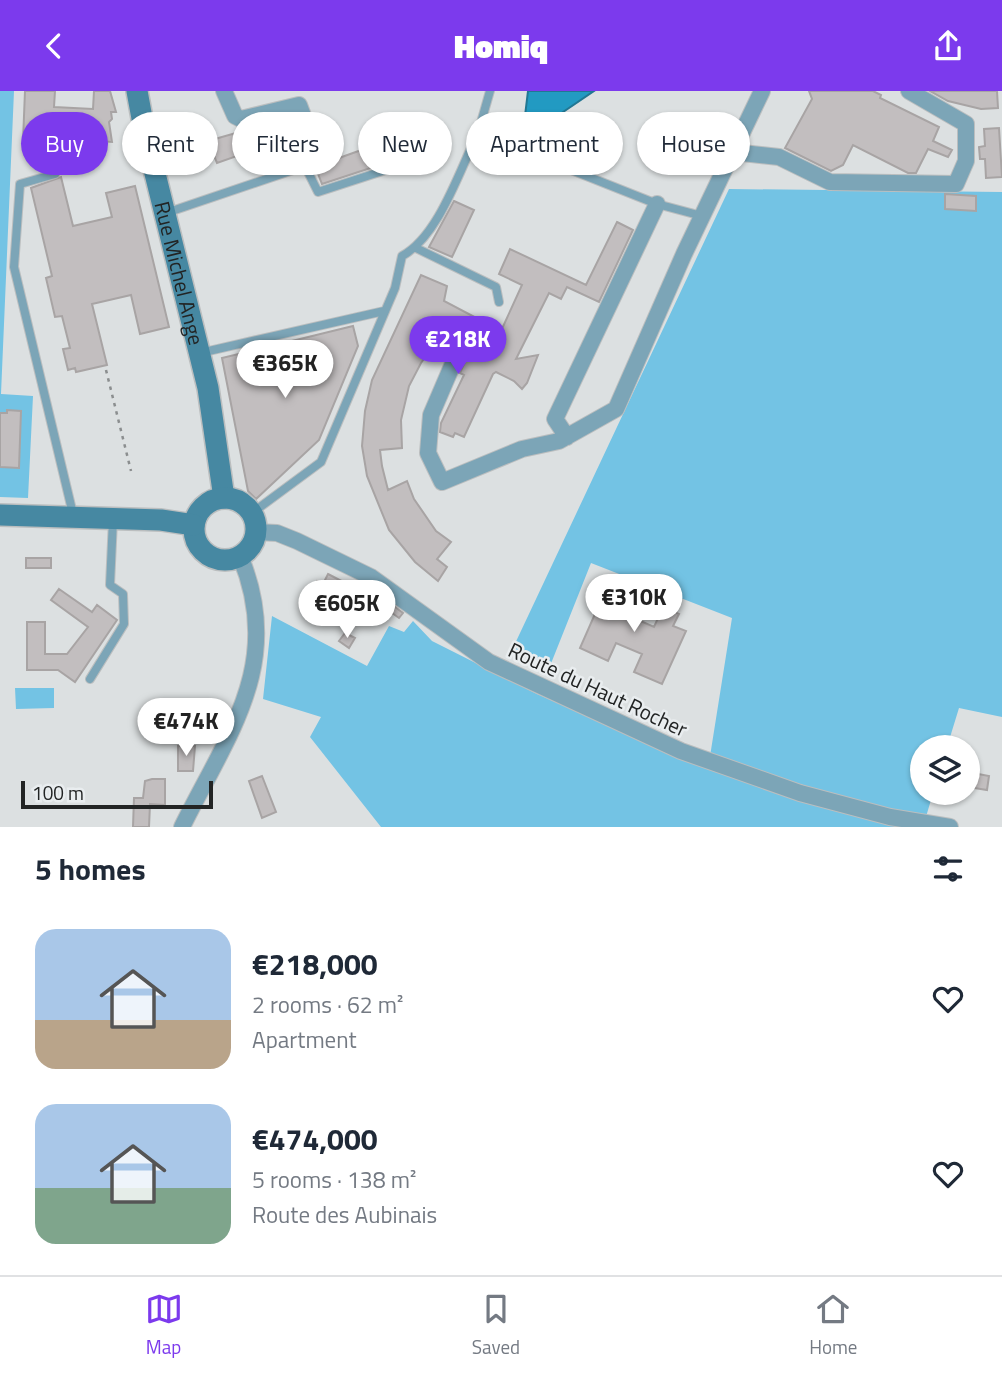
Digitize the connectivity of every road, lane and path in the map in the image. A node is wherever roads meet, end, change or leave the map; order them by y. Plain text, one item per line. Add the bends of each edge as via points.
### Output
1 (137, 91) edge
2 (224, 91) edge
3 (490, 91) edge
4 (762, 91) edge
5 (909, 91) edge
6 (233, 112) edge
7 (270, 112) edge
8 (302, 112) edge
9 (484, 112) edge
10 (750, 116) edge
11 (750, 154) edge
12 (466, 158) edge
13 (52, 175) edge
14 (278, 175) edge
15 (310, 175) edge
16 (370, 175) edge
17 (584, 175) edge
18 (722, 175) edge
19 (657, 204) junction
20 (166, 213) junction
21 (702, 216) junction
22 (416, 248) junction
23 (499, 302) dead end
24 (384, 311) junction
25 (458, 352) dead end
26 (200, 353) junction
27 (106, 370) dead end
28 (567, 437) junction
29 (131, 471) dead end
30 (224, 498) junction
31 (0, 515) edge
32 (73, 519) junction
33 (113, 520) junction
34 (254, 522) junction
35 (194, 526) junction
36 (240, 556) junction
37 (90, 679) dead end
38 (183, 827) edge
39 (950, 827) edge

1 - 20 street, Rue Michel Ange
2 - 6 street
3 - 9 lane
4 - 10 street
5 - 11 street via 966,124 966,161 956,184 830,182 779,157
7 - 8 street via 299,105
12 - 22 lane via 429,234
13 - 32 lane via 20,184 14,267
14 - 20 lane
15 - 16 lane via 318,192
17 - 19 lane
18 - 21 street
19 - 21 lane
19 - 28 street via 555,419
20 - 26 street, Rue Michel Ange
21 - 28 street via 616,409
22 - 23 lane via 496,288
22 - 24 lane via 402,256
24 - 26 lane
24 - 34 lane via 321,462
25 - 28 street via 431,415 428,453 442,482 522,449
26 - 30 street, Rue Michel Ange
27 - 29 path
30 - 34 street via 239,501
30 - 35 street via 201,510
31 - 32 street
32 - 33 street
33 - 35 street
33 - 37 lane via 110,585 123,594 124,624
34 - 36 street via 249,548
34 - 39 street, Route du Haut Rocher via 371,577 489,662 681,751 800,793 890,817
35 - 36 street via 206,553 223,560
36 - 38 street via 255,599 257,622 258,649 249,692

